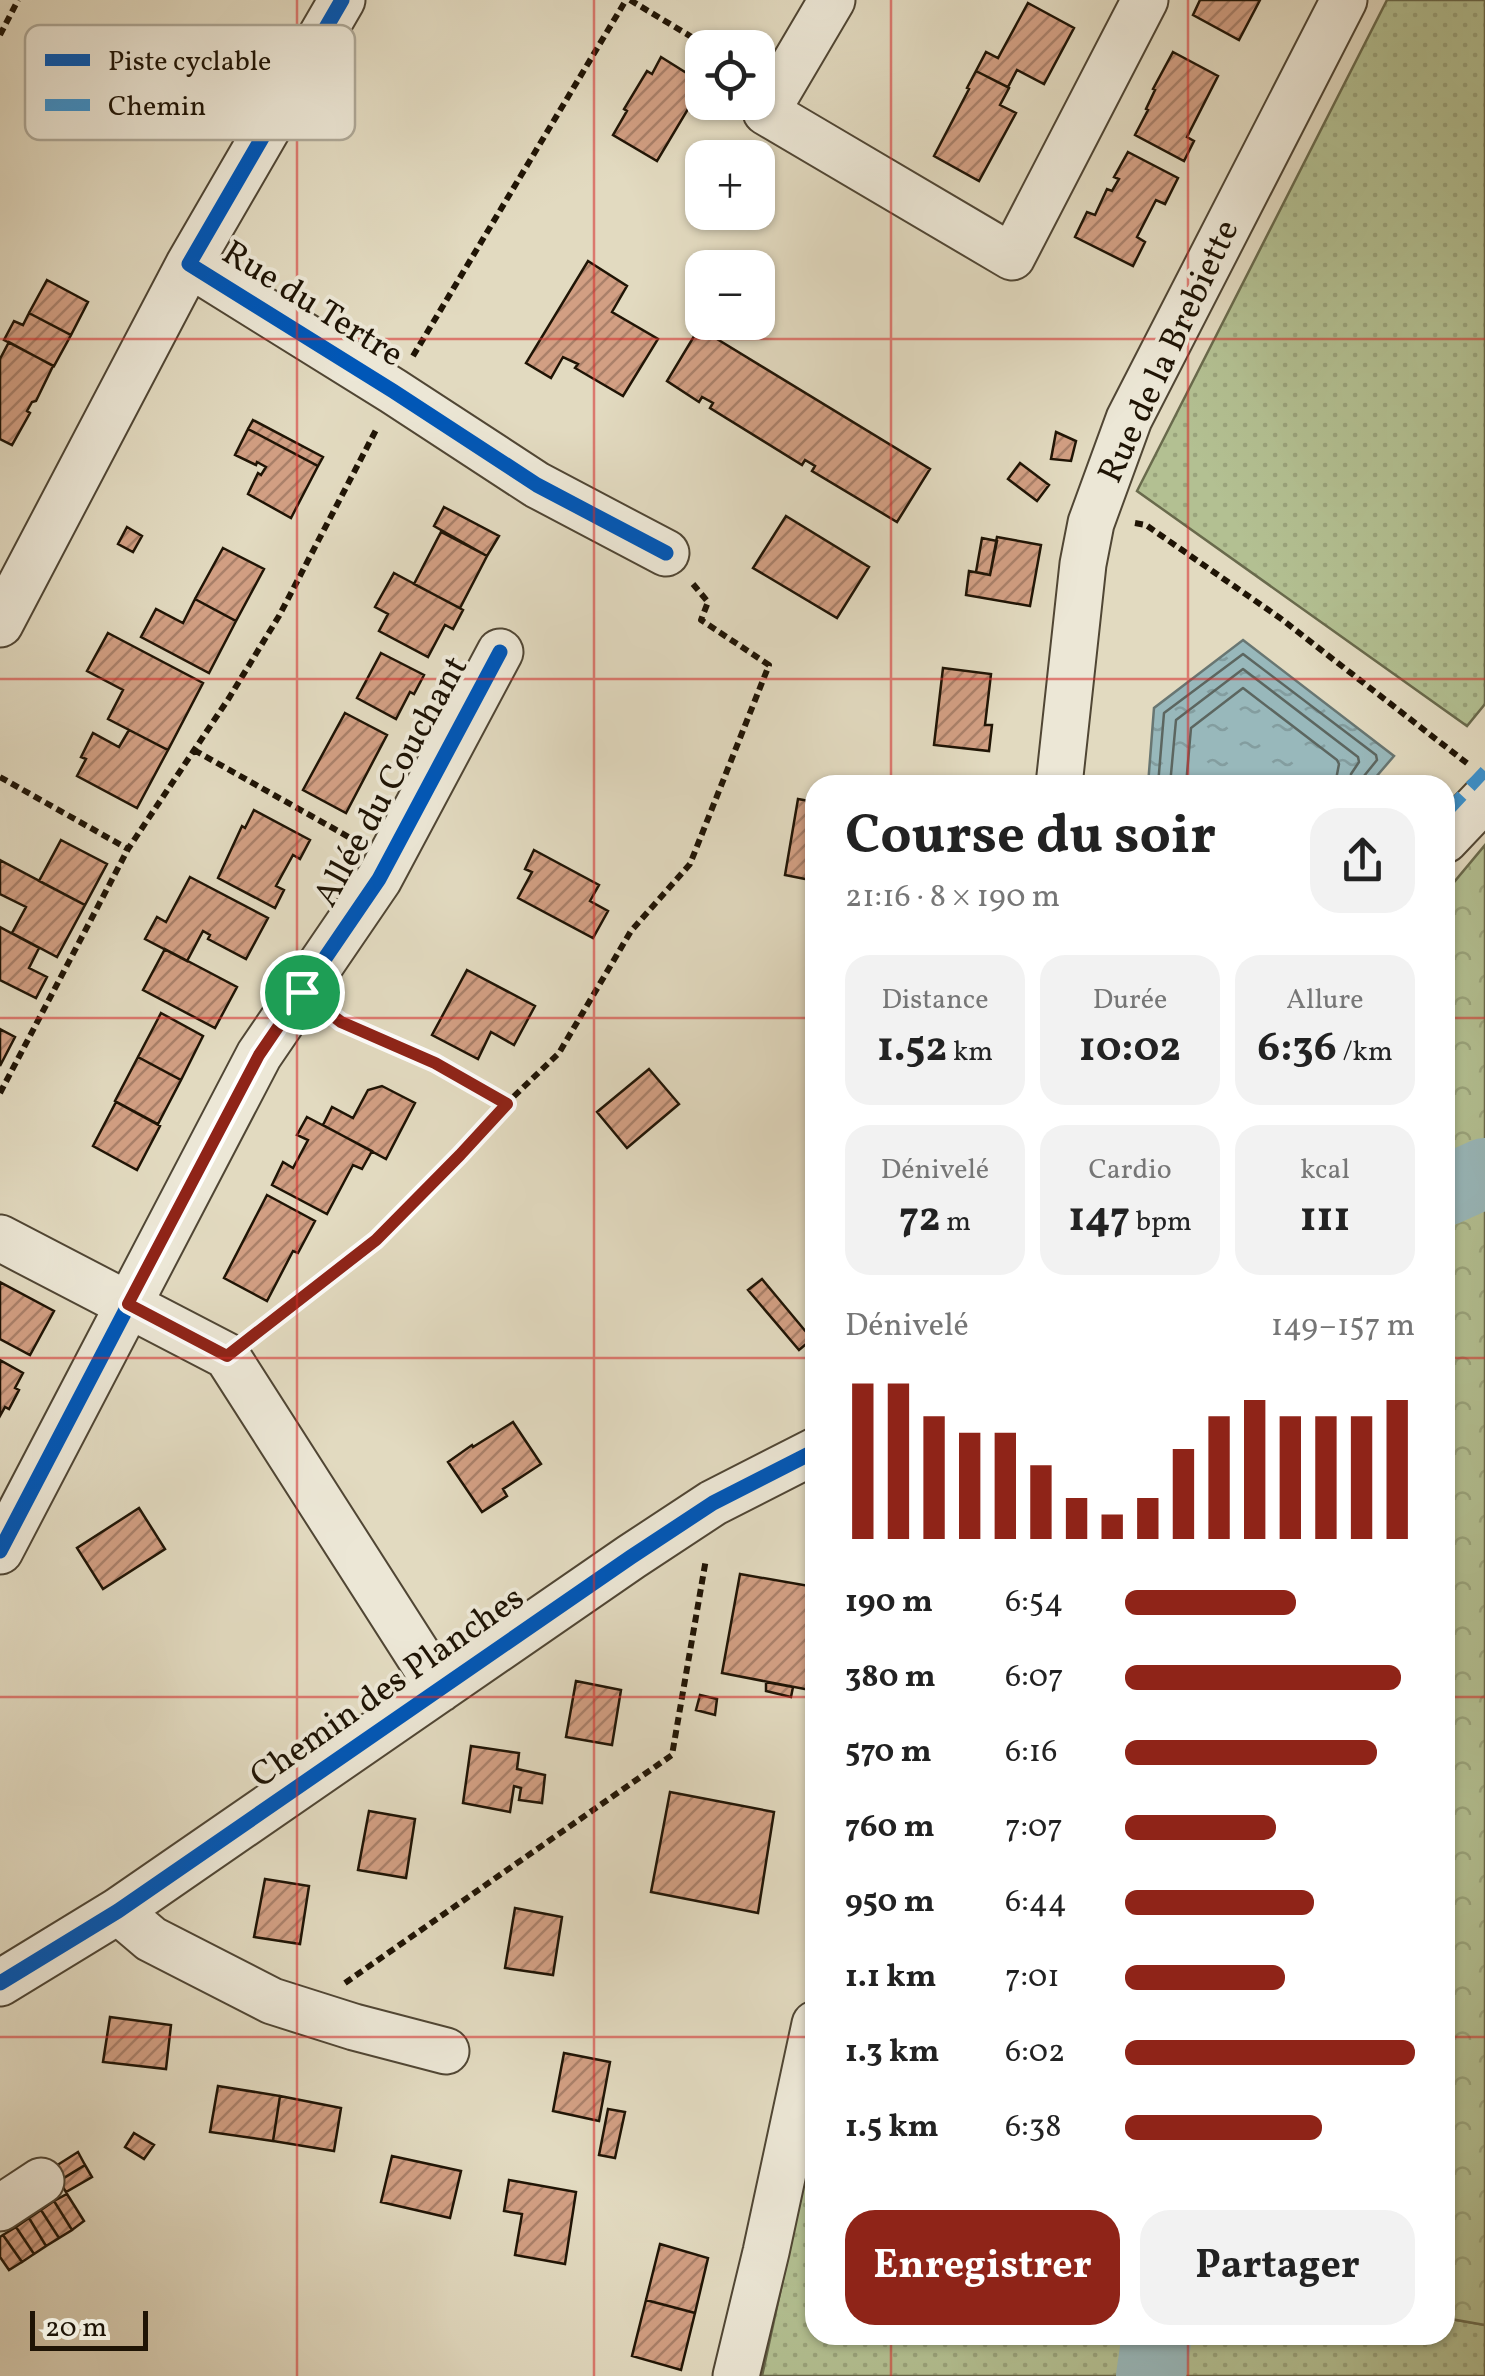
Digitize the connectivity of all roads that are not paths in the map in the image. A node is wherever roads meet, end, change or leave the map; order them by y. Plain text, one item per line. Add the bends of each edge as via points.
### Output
1 (342, 0) edge
2 (832, 0) edge
3 (1145, 0) edge
4 (1344, 0) edge
5 (328, 25) edge
6 (261, 140) edge
7 (189, 264) junction
8 (666, 553) road end
9 (0, 624) edge
10 (500, 652) dead end
11 (1061, 775) edge
12 (1483, 786) edge
13 (1455, 826) edge
14 (0, 1238) edge
15 (128, 1304) junction
16 (805, 1455) edge
17 (0, 1551) edge
18 (440, 1689) junction
19 (118, 1911) junction
20 (0, 1983) edge
21 (446, 2051) dead end
22 (805, 2071) edge
23 (41, 2182) dead end
24 (0, 2208) edge
25 (736, 2376) edge

1 - 5 street, Rue du Tertre
2 - 3 street via 766,112 1012,256
4 - 11 street, Rue de la Brebiette via 1129,419 1091,523
6 - 7 street, Rue du Tertre
7 - 8 street, Rue du Tertre via 395,370 537,485
7 - 9 street
10 - 15 street, Allée du Couchant via 379,879 259,1055
12 - 13 street
14 - 15 street
15 - 17 street, Allée du Couchant
15 - 18 street via 227,1356
16 - 18 street, Chemin des Planches via 713,1504
18 - 19 street, Chemin des Planches
19 - 20 street, Chemin des Planches
19 - 21 street via 150,1939 272,2001
22 - 25 street
23 - 24 street

